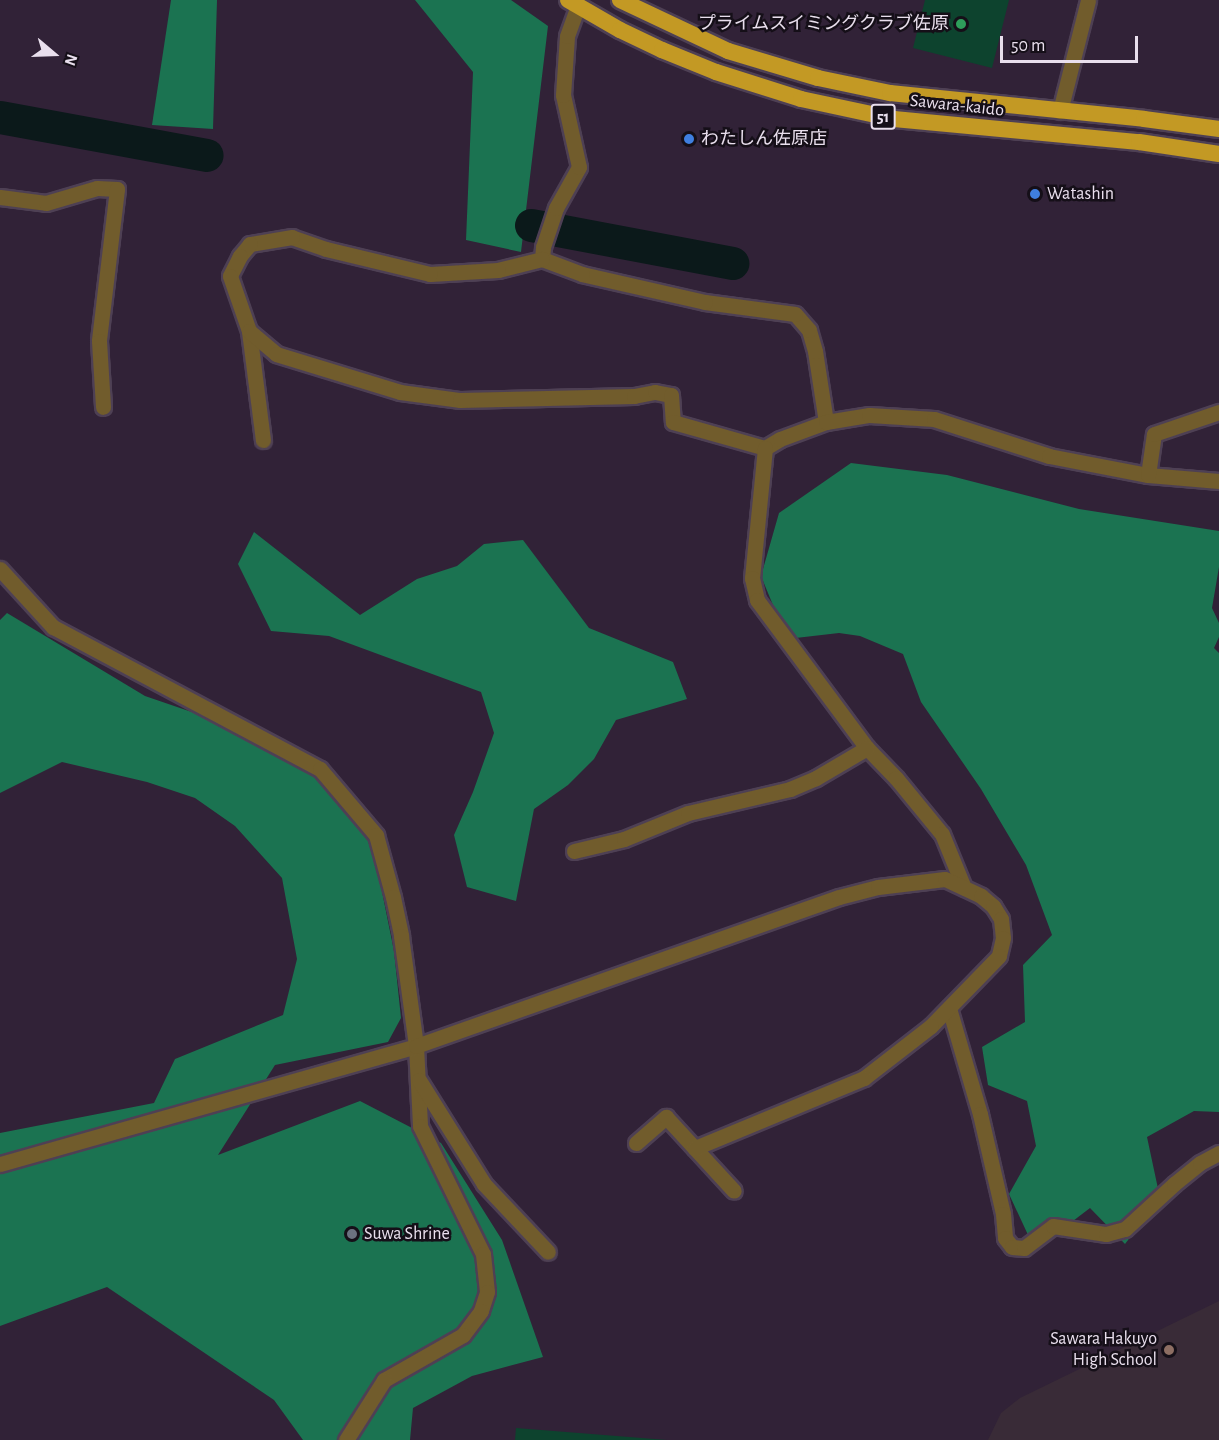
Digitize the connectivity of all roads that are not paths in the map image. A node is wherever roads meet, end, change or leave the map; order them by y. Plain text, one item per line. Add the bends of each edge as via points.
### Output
1 (621, 0) edge
2 (1088, 0) edge
3 (573, 3) edge
4 (1060, 111) junction
5 (1219, 129) edge
6 (1219, 154) edge
7 (0, 196) edge
8 (542, 253) junction
9 (249, 331) junction
10 (103, 407) dead end
11 (1219, 412) edge
12 (826, 422) junction
13 (263, 440) dead end
14 (765, 448) junction
15 (1148, 475) junction
16 (1219, 481) edge
17 (0, 569) edge
18 (867, 748) junction
19 (574, 851) dead end
20 (964, 888) junction
21 (949, 1008) junction
22 (416, 1046) junction
23 (416, 1077) junction
24 (636, 1143) dead end
25 (694, 1148) junction
26 (1219, 1153) edge
27 (0, 1164) edge
28 (734, 1191) dead end
29 (548, 1252) dead end
30 (346, 1440) edge

1 - 4 highway, Sawara-kaido / 51 via 728,51 818,78 890,93
2 - 4 street
3 - 6 highway, Sawara-kaido / 51 via 673,54 801,99 894,119 1139,142
3 - 8 street via 563,95 579,167 556,208
4 - 5 highway, Sawara-kaido / 51
7 - 10 street via 46,203 97,188 117,189 99,341
8 - 9 street via 498,270 430,274 292,237 250,244 230,276
8 - 12 street via 582,274 694,299 795,314 809,330
9 - 13 street
9 - 14 street via 276,354 400,392 460,400 671,394 673,422
11 - 15 street via 1154,434
12 - 14 street
12 - 15 street via 869,415 934,419 1049,456
14 - 18 street via 752,578 757,600
15 - 16 street
17 - 22 street via 53,627 320,769 376,835 393,897
18 - 19 street via 790,789 688,813 624,839
18 - 20 street via 942,834
20 - 21 street via 993,906 1001,919 1003,938 999,956
20 - 22 street via 945,879 878,887 839,897
21 - 25 street via 864,1078
21 - 26 street via 980,1114 1005,1238 1012,1247 1024,1248 1053,1226 1106,1234 1125,1229 1200,1163
22 - 23 street
22 - 27 street
23 - 29 street via 484,1184
23 - 30 street via 420,1125 483,1254 488,1292 481,1311 463,1335 384,1380
24 - 25 street via 666,1117
25 - 28 street

